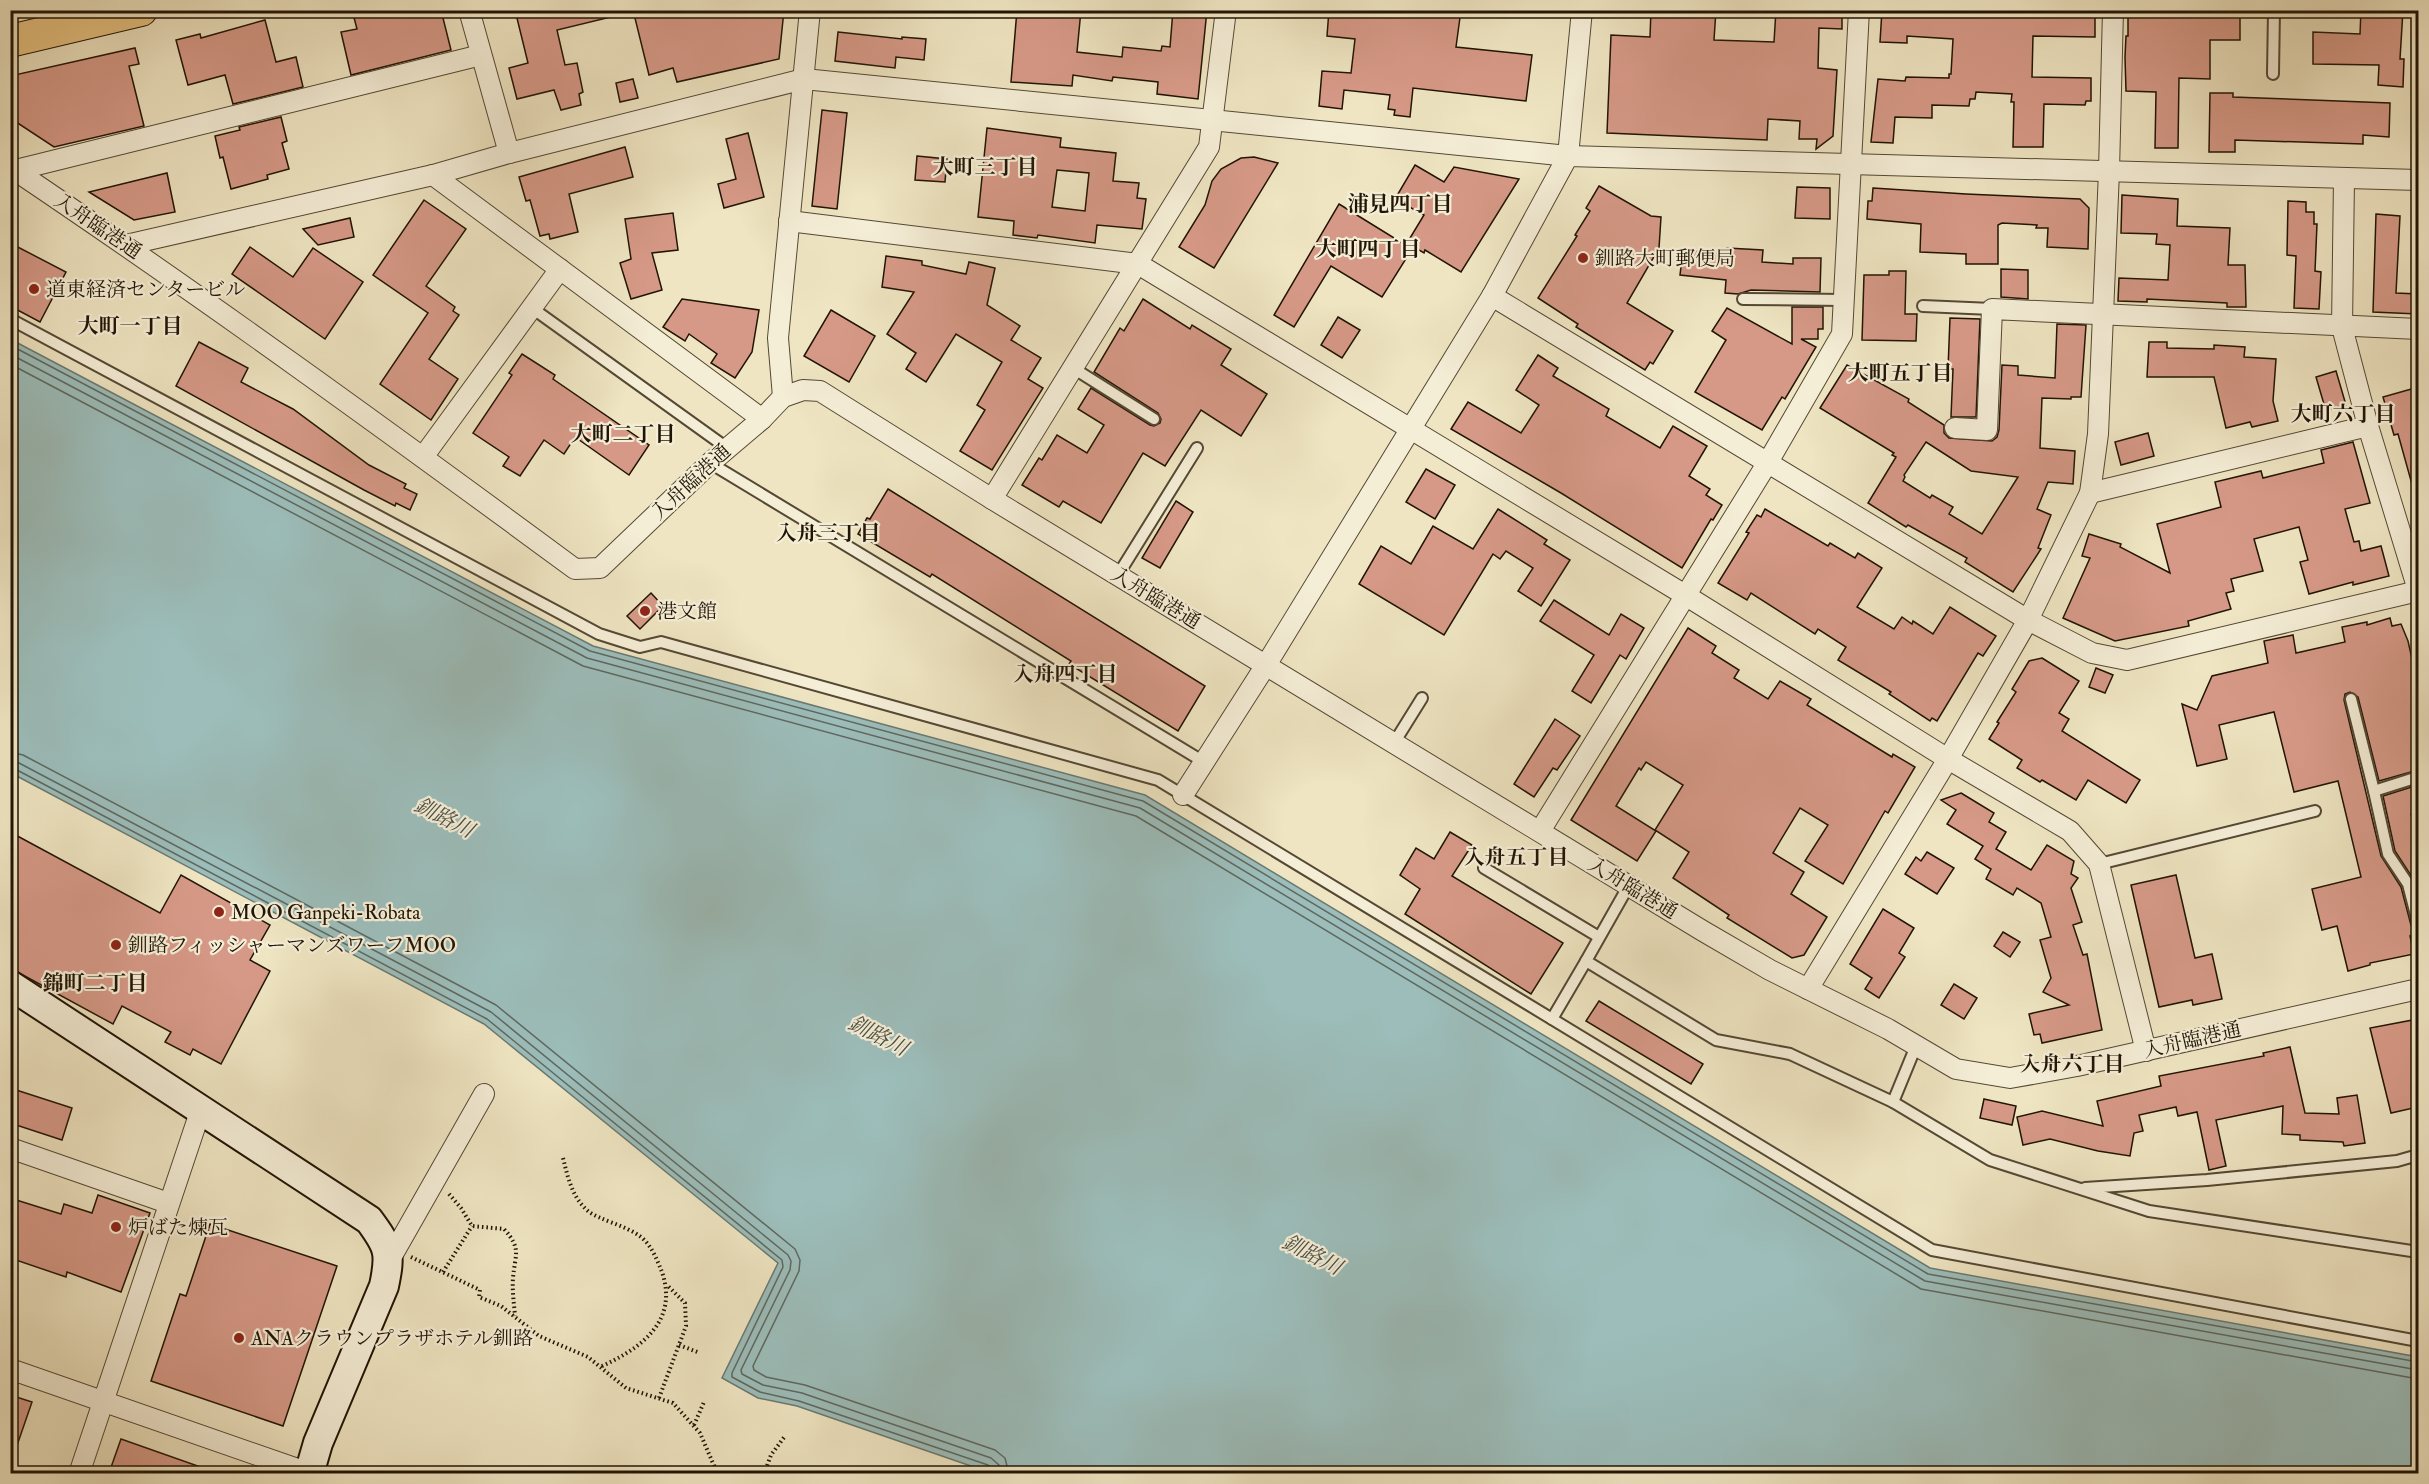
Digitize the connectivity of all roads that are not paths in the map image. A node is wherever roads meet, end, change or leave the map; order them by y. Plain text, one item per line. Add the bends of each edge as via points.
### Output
1 (141, 10) edge
2 (469, 10) edge
3 (810, 10) edge
4 (1226, 10) edge
5 (1582, 10) edge
6 (1859, 10) edge
7 (2113, 10) edge
8 (2274, 10) edge
9 (10, 41) edge
10 (481, 55) junction
11 (2273, 74) dead end
12 (804, 79) junction
13 (1214, 120) junction
14 (509, 153) junction
15 (1568, 156) junction
16 (1852, 164) junction
17 (13, 168) edge
18 (2109, 171) junction
19 (433, 175) junction
20 (2343, 179) junction
21 (2418, 180) edge
22 (789, 221) junction
23 (126, 245) junction
24 (1138, 264) junction
25 (560, 269) junction
26 (1492, 296) junction
27 (1743, 299) dead end
28 (1844, 300) junction
29 (1923, 306) dead end
30 (532, 308) junction
31 (1992, 309) junction
32 (2103, 314) junction
33 (10, 318) edge
34 (2342, 327) junction
35 (2418, 329) edge
36 (1073, 368) junction
37 (783, 397) junction
38 (762, 419) junction
39 (1154, 419) dead end
40 (2368, 426) junction
41 (1955, 428) dead end
42 (1411, 429) junction
43 (727, 448) junction
44 (1197, 448) dead end
45 (423, 457) junction
46 (1768, 462) junction
47 (710, 463) junction
48 (2090, 493) junction
49 (992, 499) junction
50 (1118, 575) junction
51 (2418, 590) edge
52 (1685, 596) junction
53 (2028, 620) junction
54 (1266, 665) junction
55 (1422, 698) dead end
56 (2351, 699) dead end
57 (1394, 743) junction
58 (1948, 759) junction
59 (1204, 762) junction
60 (2418, 777) edge
61 (2374, 791) junction
62 (1183, 795) junction
63 (2315, 811) dead end
64 (1540, 831) junction
65 (2099, 864) junction
66 (1484, 868) dead end
67 (1629, 885) junction
68 (2418, 923) edge
69 (1599, 938) junction
70 (1586, 961) junction
71 (1808, 989) junction
72 (2418, 989) edge
73 (14, 995) edge
74 (1552, 1019) junction
75 (1916, 1046) junction
76 (2146, 1051) junction
77 (484, 1094) dead end
78 (1893, 1102) junction
79 (201, 1109) junction
80 (10, 1148) edge
81 (2418, 1155) edge
82 (2079, 1188) junction
83 (168, 1203) junction
84 (2418, 1252) edge
85 (393, 1255) junction
86 (2418, 1341) edge
87 (10, 1369) edge
88 (104, 1400) junction
89 (79, 1473) edge
90 (309, 1473) edge

1 - 9 main road
2 - 10 street
3 - 12 street
4 - 13 street
5 - 15 street
6 - 16 street
7 - 18 street
8 - 11 lane
10 - 14 street
10 - 17 street
12 - 13 street
12 - 14 street
12 - 22 street
13 - 15 street
13 - 24 street via 1209,147
14 - 19 street
15 - 16 street
15 - 26 street
16 - 18 street
16 - 28 street
17 - 23 street, 入舟臨港通
18 - 20 street
18 - 32 street
19 - 23 street
19 - 25 street
20 - 21 street
20 - 34 street
22 - 24 street
22 - 37 street via 778,338
23 - 45 street, 入舟臨港通
24 - 36 street
24 - 42 street
25 - 30 street
25 - 38 street
26 - 42 street
26 - 46 street
27 - 28 lane
28 - 46 street via 1842,334
29 - 31 lane
30 - 43 lane
30 - 45 street
31 - 32 street
31 - 41 street via 1987,430
32 - 34 street
32 - 48 street via 2098,434
33 - 62 lane via 599,634 640,647 661,642 1158,780
34 - 35 street
34 - 40 street
36 - 39 lane
36 - 49 street
37 - 38 street, 入舟臨港通
37 - 49 street, 入舟臨港通 via 803,390 820,392
38 - 43 street, 入舟臨港通
40 - 48 street
40 - 51 street
42 - 52 street
42 - 54 street
43 - 47 street, 入舟臨港通
44 - 50 lane
45 - 47 street, 入舟臨港通 via 575,569 600,568
46 - 52 street
46 - 53 street
47 - 59 lane
48 - 53 street
49 - 50 street, 入舟臨港通
50 - 54 street, 入舟臨港通
51 - 53 street via 2127,660 2092,653
52 - 58 street
52 - 64 street
53 - 58 street
54 - 57 street, 入舟臨港通
54 - 59 street
55 - 57 lane
56 - 61 lane
57 - 64 street, 入舟臨港通
58 - 65 street via 2070,831
58 - 71 street
59 - 62 street
60 - 61 lane
61 - 68 lane via 2388,854 2408,884
62 - 74 lane
63 - 65 lane
64 - 67 street, 入舟臨港通
65 - 76 street
66 - 69 lane
67 - 69 lane
67 - 71 street, 入舟臨港通
69 - 70 lane
70 - 74 lane
70 - 78 lane via 1716,1040 1790,1054
71 - 75 street, 入舟臨港通
72 - 76 street, 入舟臨港通
73 - 79 street
74 - 86 lane via 1932,1250
75 - 76 street, 入舟臨港通 via 1956,1069 2010,1078
75 - 78 lane
77 - 85 street
78 - 82 lane via 1990,1160
79 - 83 street
79 - 85 street via 369,1220
80 - 83 street
81 - 82 lane via 2397,1161 2207,1180
82 - 84 lane via 2149,1211
83 - 88 street
85 - 90 street
87 - 88 street
88 - 89 street
88 - 90 street

